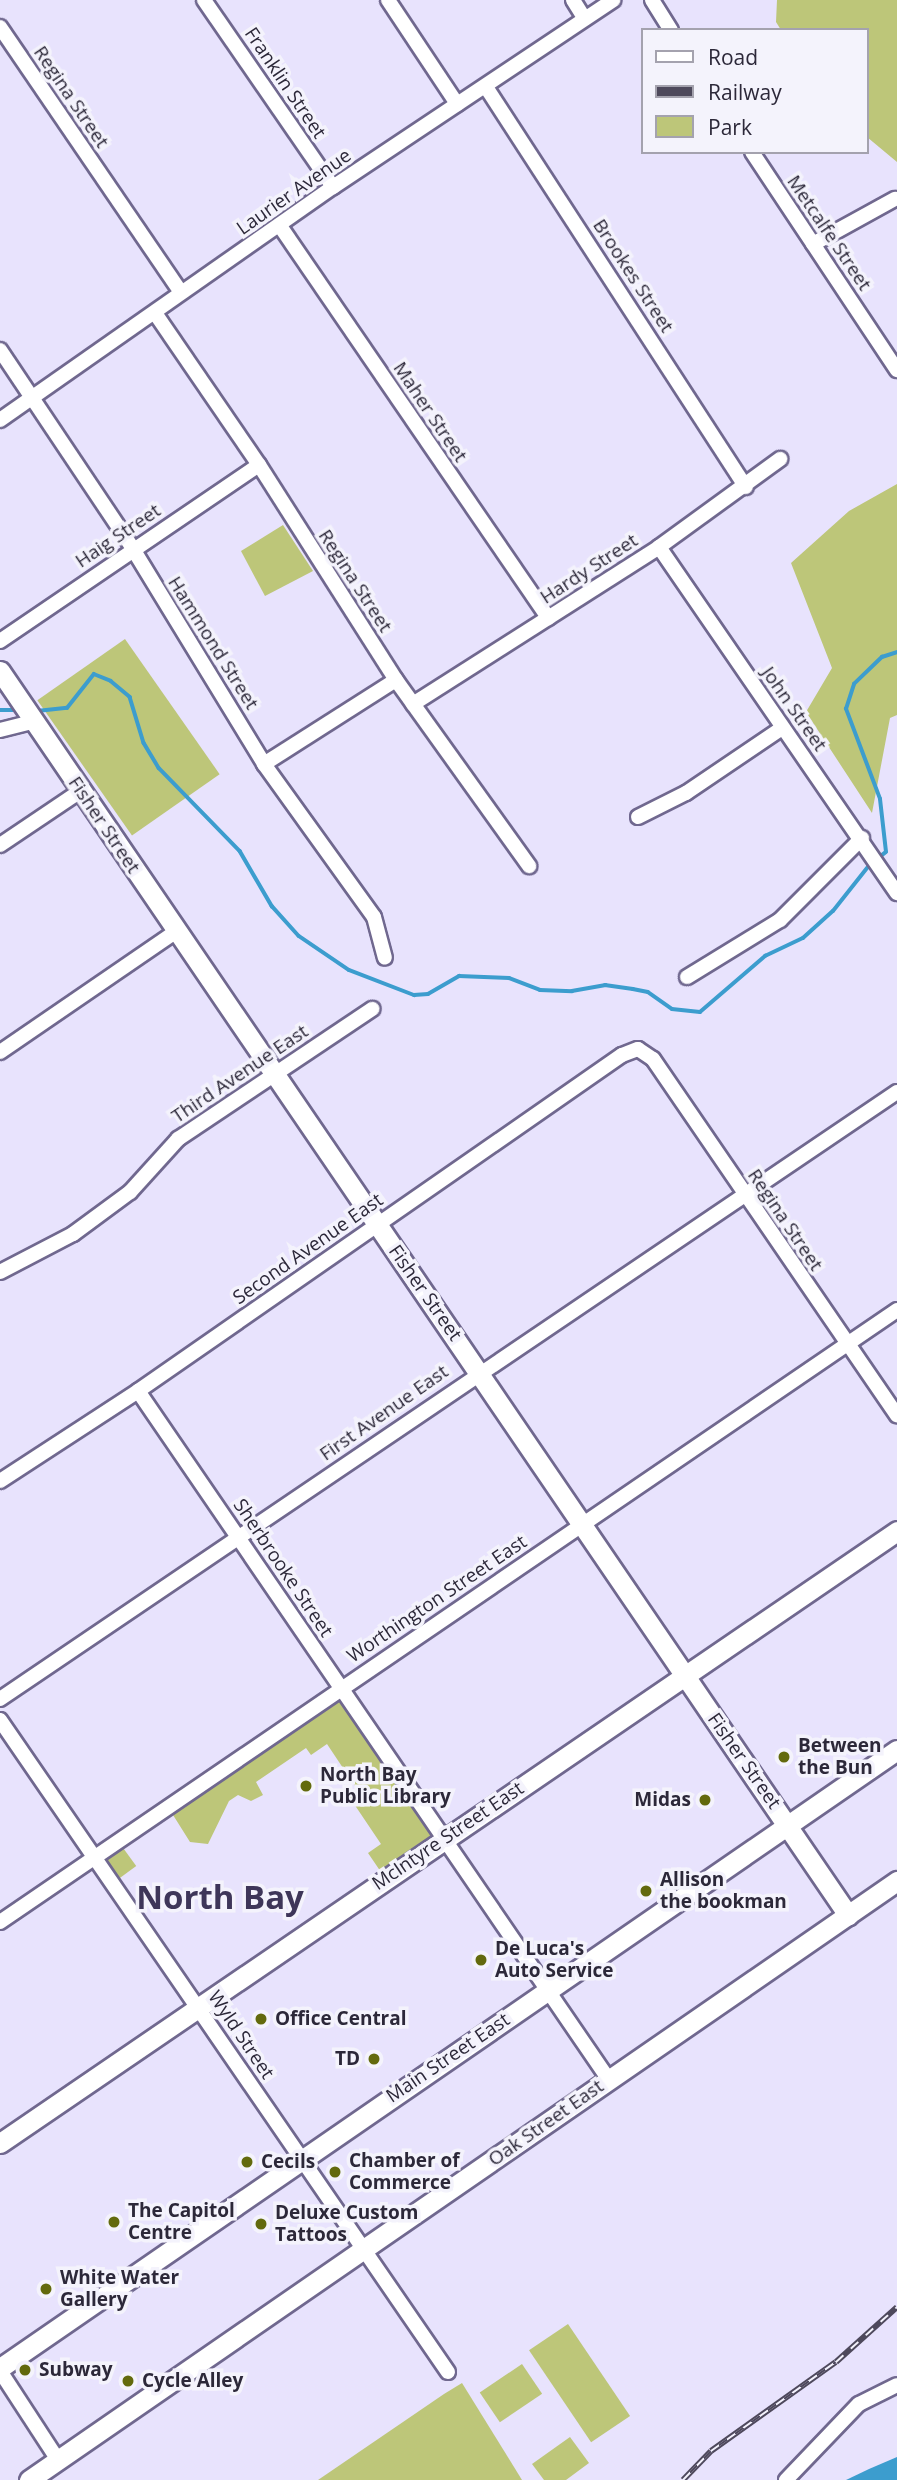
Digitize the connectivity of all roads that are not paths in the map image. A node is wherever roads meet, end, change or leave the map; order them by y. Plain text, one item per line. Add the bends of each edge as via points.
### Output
1 (204, 0) edge
2 (387, 0) edge
3 (573, 0) edge
4 (614, 0) edge
5 (652, 0) edge
6 (585, 19) junction
7 (0, 27) edge
8 (670, 28) edge
9 (486, 87) junction
10 (457, 104) junction
11 (753, 154) edge
12 (333, 187) junction
13 (895, 199) dead end
14 (280, 226) junction
15 (813, 244) junction
16 (181, 292) junction
17 (155, 313) junction
18 (0, 350) edge
19 (897, 370) edge
20 (32, 398) junction
21 (0, 420) edge
22 (780, 459) dead end
23 (259, 465) junction
24 (746, 487) junction
25 (659, 547) junction
26 (133, 550) junction
27 (548, 618) junction
28 (0, 641) edge
29 (0, 671) edge
30 (396, 680) junction
31 (413, 705) junction
32 (32, 717) junction
33 (782, 728) junction
34 (0, 730) edge
35 (264, 764) junction
36 (82, 790) junction
37 (638, 817) dead end
38 (862, 838) junction
39 (0, 845) edge
40 (529, 866) dead end
41 (893, 883) edge
42 (176, 932) junction
43 (385, 958) dead end
44 (687, 977) dead end
45 (372, 1009) dead end
46 (638, 1049) joint
47 (0, 1052) edge
48 (274, 1074) junction
49 (897, 1092) edge
50 (745, 1195) junction
51 (377, 1225) junction
52 (0, 1272) edge
53 (897, 1310) edge
54 (847, 1344) junction
55 (480, 1371) junction
56 (138, 1391) junction
57 (897, 1416) edge
58 (0, 1481) edge
59 (582, 1525) junction
60 (897, 1531) edge
61 (239, 1537) junction
62 (685, 1676) junction
63 (341, 1687) junction
64 (0, 1699) edge
65 (0, 1720) edge
66 (897, 1750) edge
67 (788, 1825) junction
68 (442, 1840) junction
69 (96, 1856) junction
70 (897, 1881) edge
71 (848, 1915) junction
72 (0, 1922) edge
73 (548, 1990) junction
74 (199, 2007) junction
75 (608, 2080) junction
76 (0, 2143) edge
77 (302, 2158) junction
78 (364, 2249) junction
79 (0, 2370) edge
80 (448, 2372) dead end
81 (897, 2385) edge
82 (58, 2460) junction
83 (29, 2480) edge
84 (786, 2480) edge

1 - 12 street, Franklin Street
2 - 10 street
3 - 6 street
4 - 6 street, Laurier Avenue
5 - 8 street
6 - 9 street, Laurier Avenue
7 - 16 street, Regina Street
9 - 10 street, Laurier Avenue
9 - 24 street, Brookes Street
10 - 12 street, Laurier Avenue
11 - 15 street, Metcalfe Street
12 - 14 street, Laurier Avenue
13 - 15 street
14 - 16 street, Laurier Avenue
14 - 27 street, Maher Street
15 - 19 street, Metcalfe Street
16 - 17 street, Laurier Avenue
17 - 20 street, Laurier Avenue
17 - 23 street, Regina Street
18 - 20 street, Hammond Street
20 - 21 street, Laurier Avenue
20 - 26 street, Hammond Street
22 - 24 street, Hardy Street
23 - 26 street, Haig Street
23 - 30 street, Regina Street
24 - 25 street, Hardy Street
25 - 27 street, Hardy Street
25 - 33 street, John Street
26 - 28 street, Haig Street
26 - 35 street, Hammond Street
27 - 31 street, Hardy Street
29 - 32 main road, Fisher Street
30 - 31 street, Regina Street
30 - 35 street
31 - 40 street, Regina Street
32 - 34 street
32 - 36 main road, Fisher Street
33 - 37 street via 686,793
33 - 38 street, John Street
35 - 43 street, Hammond Street via 374,918
36 - 39 street
36 - 42 main road, Fisher Street
38 - 41 street, John Street
38 - 44 street via 780,920
42 - 47 street
42 - 48 main road, Fisher Street
45 - 48 street, Third Avenue East
46 - 50 street, Regina Street via 653,1059
46 - 51 street, Second Avenue East via 622,1055
48 - 51 main road, Fisher Street
48 - 52 street, Third Avenue East via 178,1139 130,1192 73,1234
49 - 50 street, First Avenue East
50 - 54 street, Regina Street
50 - 55 street, First Avenue East
51 - 55 main road, Fisher Street
51 - 56 street, Second Avenue East
53 - 54 street, Worthington Street East
54 - 57 street, Regina Street
54 - 59 street, Worthington Street East
55 - 59 main road, Fisher Street
55 - 61 street, First Avenue East
56 - 58 street, Second Avenue East
56 - 61 street, Sherbrooke Street
59 - 62 main road, Fisher Street
59 - 63 street, Worthington Street East
60 - 62 main road, McIntyre Street East
61 - 63 street, Sherbrooke Street
61 - 64 street, First Avenue East
62 - 67 main road, Fisher Street
62 - 68 main road, McIntyre Street East
63 - 68 street, Sherbrooke Street
63 - 69 street, Worthington Street East
65 - 69 street, Wyld Street
66 - 67 main road, Main Street East
67 - 71 main road, Fisher Street
67 - 73 main road, Main Street East
68 - 73 street, Sherbrooke Street
68 - 74 main road, McIntyre Street East
69 - 72 street, Worthington Street East
69 - 74 street, Wyld Street
70 - 71 main road, Oak Street East
71 - 75 main road, Oak Street East
73 - 75 street, Sherbrooke Street
73 - 77 main road, Main Street East
74 - 76 main road, McIntyre Street East
74 - 77 street, Wyld Street
75 - 78 main road, Oak Street East
77 - 78 street, Wyld Street
77 - 79 main road, Main Street East
78 - 80 street, Wyld Street
78 - 82 main road, Oak Street East
79 - 82 street
81 - 84 street via 859,2404
82 - 83 main road, Oak Street East

